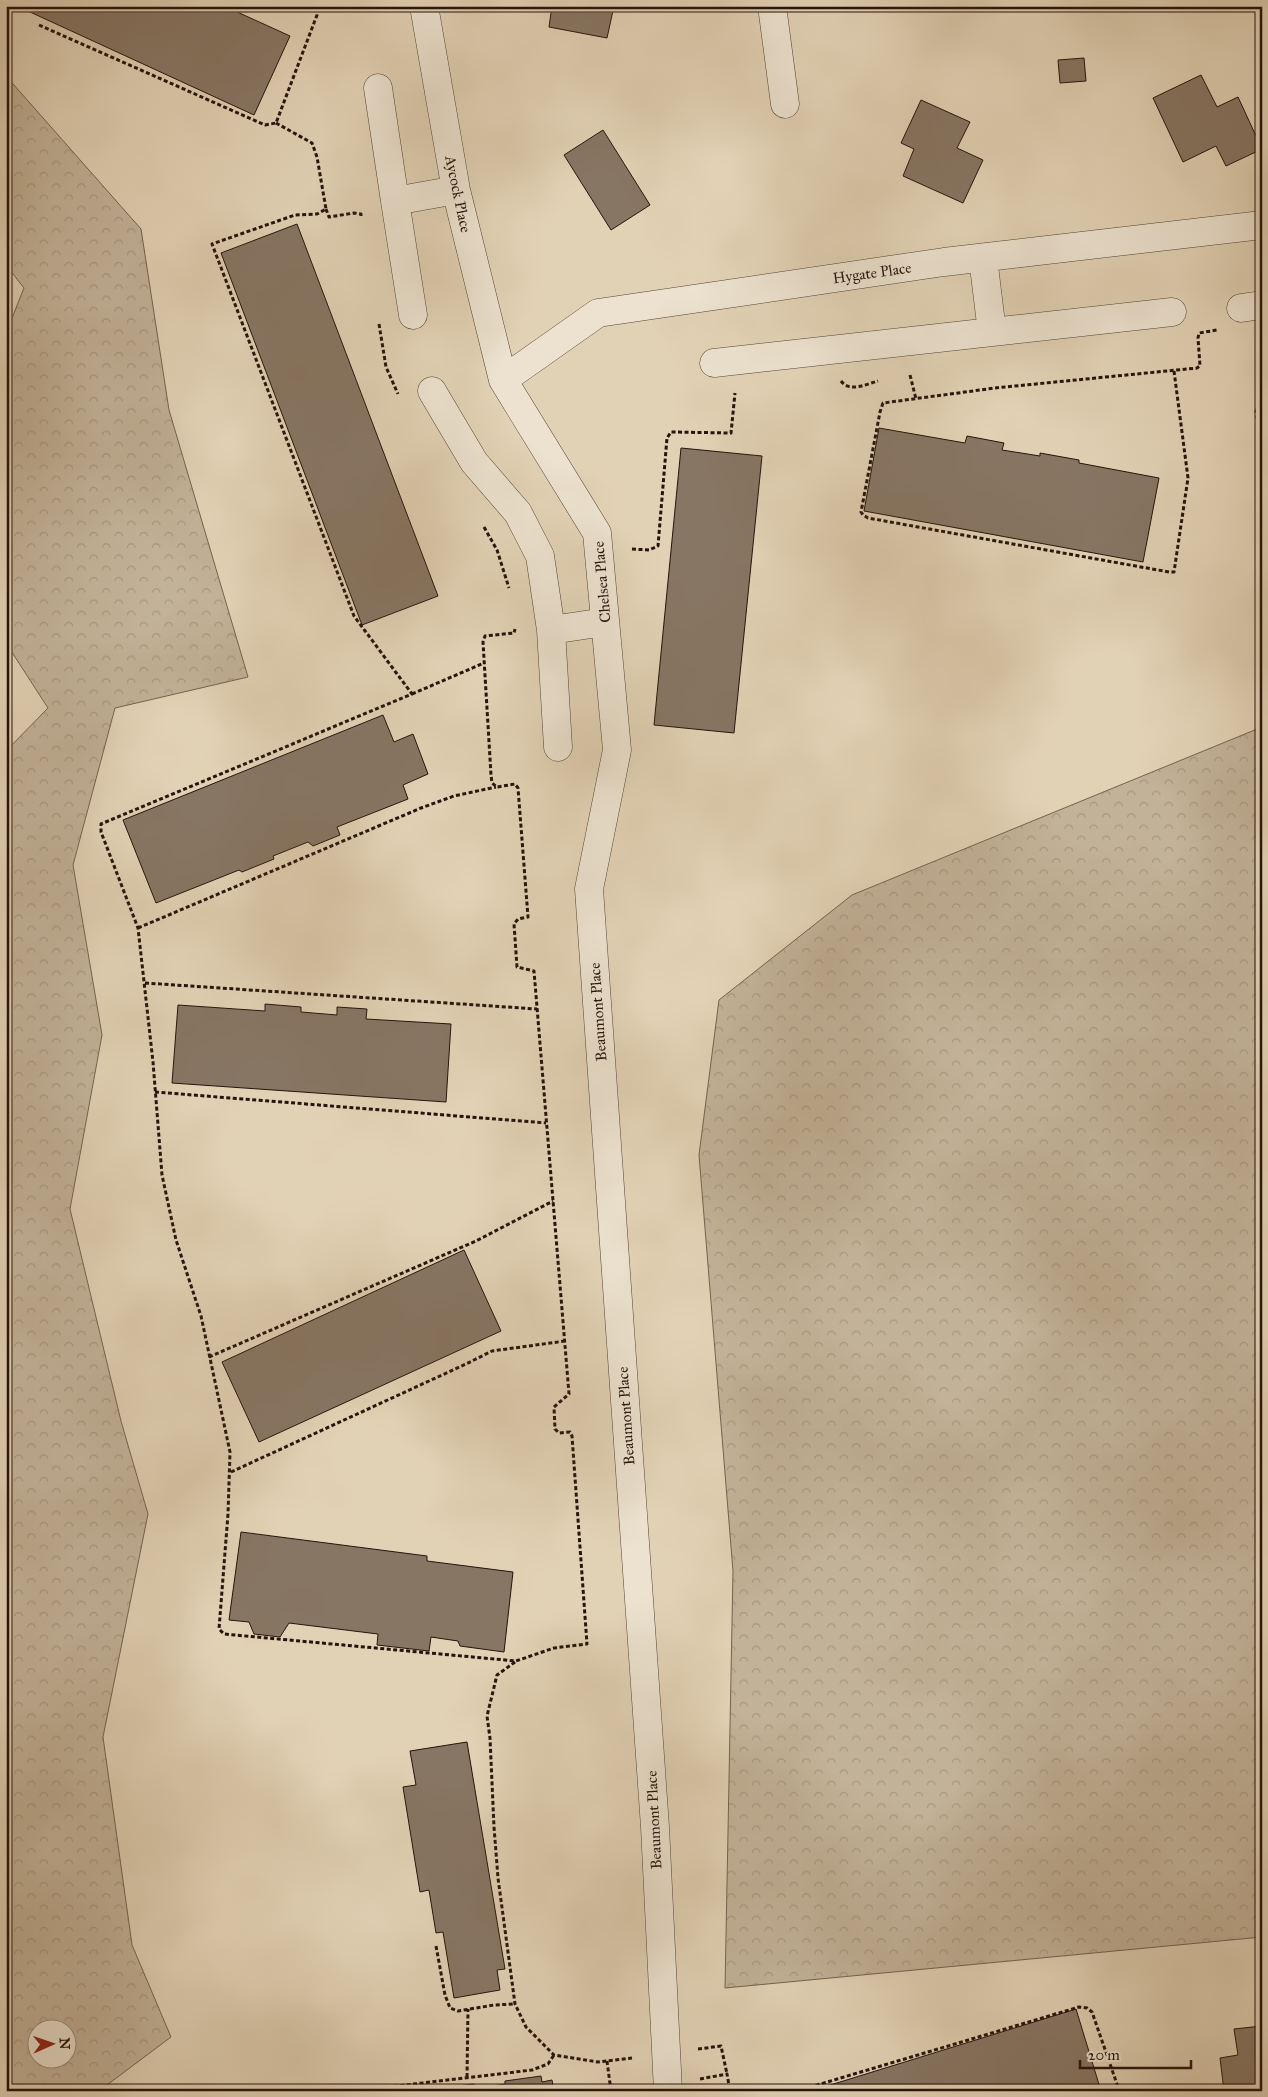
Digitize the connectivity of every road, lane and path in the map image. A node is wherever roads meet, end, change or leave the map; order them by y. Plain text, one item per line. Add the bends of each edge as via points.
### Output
1 (318, 6) edge
2 (424, 6) edge
3 (772, 6) edge
4 (39, 25) dead end
5 (378, 88) dead end
6 (785, 104) dead end
7 (276, 123) junction
8 (456, 190) junction
9 (395, 201) junction
10 (326, 209) junction
11 (362, 223) dead end
12 (1262, 225) edge
13 (983, 258) junction
14 (1172, 312) dead end
15 (1243, 314) edge
16 (414, 315) dead end
17 (378, 323) dead end
18 (992, 332) junction
19 (714, 363) dead end
20 (1174, 371) junction
21 (502, 380) junction
22 (735, 385) dead end
23 (1262, 390) edge
24 (432, 391) dead end
25 (401, 401) dead end
26 (1262, 446) edge
27 (482, 525) dead end
28 (630, 549) dead end
29 (510, 592) dead end
30 (605, 622) junction
31 (515, 628) dead end
32 (551, 630) junction
33 (484, 663) junction
34 (412, 694) junction
35 (558, 747) dead end
36 (617, 750) joint
37 (497, 786) junction
38 (138, 928) junction
39 (145, 983) junction
40 (537, 1009) junction
41 (155, 1092) junction
42 (546, 1123) junction
43 (553, 1201) junction
44 (565, 1341) junction
45 (209, 1357) junction
46 (230, 1472) junction
47 (516, 1661) junction
48 (436, 1946) dead end
49 (515, 2004) junction
50 (468, 2009) junction
51 (666, 2053) junction
52 (554, 2055) junction
53 (607, 2061) junction
54 (727, 2074) junction
55 (467, 2077) junction
56 (668, 2087) edge
57 (355, 2091) edge
58 (611, 2091) edge
59 (730, 2091) edge
60 (797, 2091) edge
61 (1117, 2091) edge

1 - 7 path
2 - 8 street, Aycock Place
3 - 6 street
4 - 7 path via 265,125
5 - 9 street
7 - 10 path via 312,143
8 - 9 street
8 - 21 street, Aycock Place
9 - 16 street
10 - 11 path via 329,218 361,214
10 - 34 path via 317,214 294,215 212,244 354,616
12 - 13 street, Hygate Place
13 - 18 street
13 - 21 street, Hygate Place via 598,313
14 - 18 street
15 - 20 path via 1199,333 1200,366
17 - 25 path via 386,367
18 - 19 street
20 - 20 path via 995,388 883,403 861,512 868,518 1174,572 1188,478
21 - 30 street, Chelsea Place via 597,534
22 - 28 path via 731,433 671,432 667,438 658,546 649,550
23 - 26 path via 1256,412
24 - 32 street via 474,462 518,513 540,556
27 - 29 path via 497,550
30 - 32 street
30 - 36 street, Chelsea Place
31 - 33 path via 510,635 485,636 482,642
32 - 35 street
33 - 34 path
33 - 37 path via 491,775 492,783
34 - 38 path via 101,824
36 - 51 street, Beaumont Place via 589,889 654,1817
37 - 38 path via 421,808
37 - 40 path via 515,784 518,788 528,917 518,919 514,924 517,960 521,969 534,971
38 - 39 path
39 - 40 path
39 - 41 path
40 - 42 path
41 - 42 path
41 - 45 path via 162,1175 176,1240 202,1316
42 - 43 path
43 - 44 path
43 - 45 path via 476,1241
44 - 46 path via 492,1351
44 - 47 path via 569,1394 554,1408 555,1429 559,1433 570,1432 572,1436 588,1640 587,1644 554,1648
45 - 46 path via 230,1452
46 - 47 path via 219,1629 224,1634
47 - 49 path via 497,1676 486,1716 498,1878
48 - 50 path via 450,2008 458,2011
49 - 50 path
49 - 52 path via 526,2027
50 - 55 path
51 - 53 path
51 - 54 path via 721,2046
51 - 56 street, Beaumont Place
52 - 53 path
52 - 55 path via 548,2064 532,2070
53 - 58 path
54 - 56 path
54 - 59 path
55 - 57 path
60 - 61 path via 1079,2007 1092,2012

